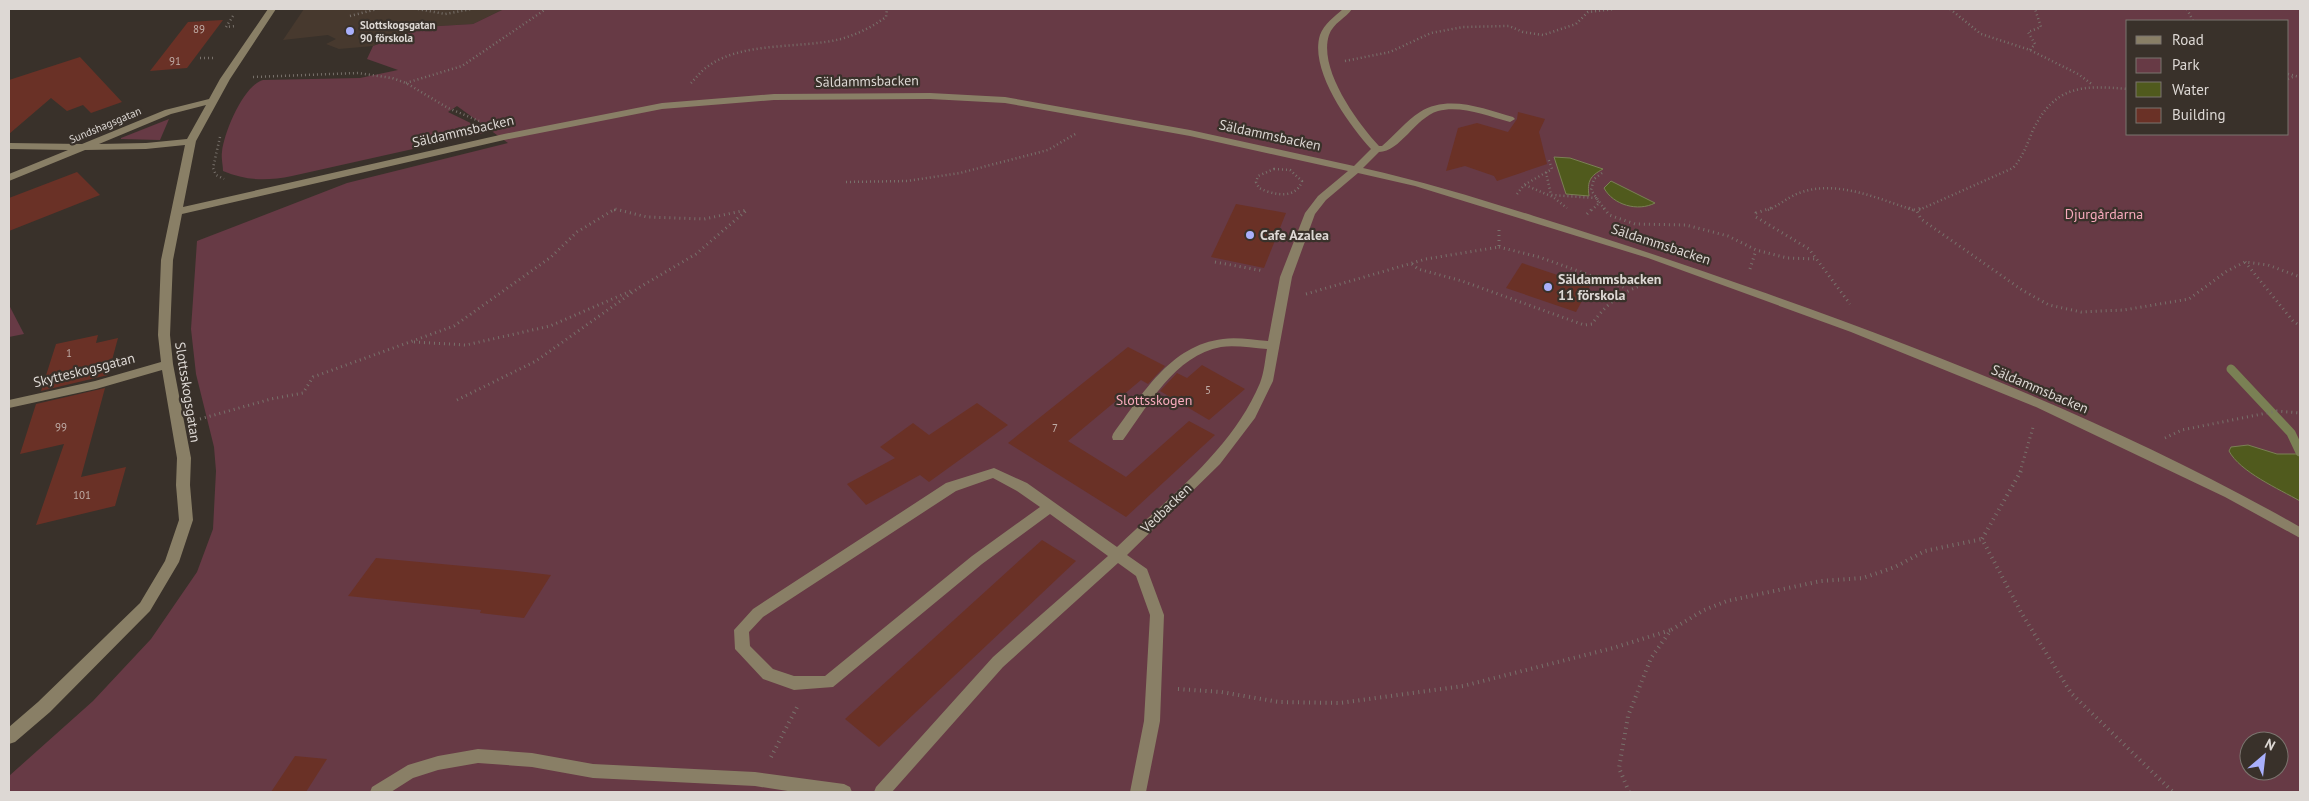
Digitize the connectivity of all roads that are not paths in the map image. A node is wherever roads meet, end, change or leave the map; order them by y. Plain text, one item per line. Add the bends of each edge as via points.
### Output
1 (272, 9) edge
2 (1348, 9) edge
3 (212, 101) junction
4 (1510, 119) dead end
5 (192, 141) junction
6 (9, 146) edge
7 (85, 146) junction
8 (1376, 149) junction
9 (1356, 168) junction
10 (9, 178) edge
11 (177, 212) junction
12 (1273, 346) junction
13 (166, 364) junction
14 (9, 404) edge
15 (1118, 437) dead end
16 (1050, 507) junction
17 (2300, 533) edge
18 (1118, 556) junction
19 (9, 737) edge
20 (378, 792) edge
21 (844, 792) edge
22 (882, 792) edge
23 (1138, 792) edge

1 - 3 street, Slottsskogsgatan
2 - 8 street via 1324,37 1326,64 1360,133
3 - 5 street, Slottsskogsgatan
3 - 7 street, Sundshagsgatan via 168,112
4 - 8 street, Vedbacken via 1457,107 1438,108 1428,112 1385,149
5 - 7 street via 164,146
5 - 11 street, Slottsskogsgatan
6 - 7 street
7 - 10 street, Sundshagsgatan
8 - 9 street, Vedbacken
9 - 11 street, Säldammsbacken via 1102,116 1005,100 966,97 774,98 683,104 504,137
9 - 12 street, Vedbacken via 1311,211 1286,275
9 - 17 street, Säldammsbacken via 1418,183 1678,265 1855,329 2040,404 2230,492
11 - 13 street, Slottsskogsgatan via 167,260
12 - 15 street via 1221,343 1200,350 1180,362 1161,380
12 - 18 street, Vedbacken via 1267,381 1251,415 1215,461
13 - 14 street, Skytteskogsgatan
13 - 19 street, Slottsskogsgatan via 184,458 186,520 172,562 145,607
16 - 16 street via 1022,487 994,473 950,486 758,613 741,630 743,649 768,674 794,683 828,682 977,560
16 - 18 street
18 - 22 street, Vedbacken via 998,662
18 - 23 street via 1142,573 1157,615 1152,721
20 - 21 street via 408,772 478,756 532,760 593,771 759,780

